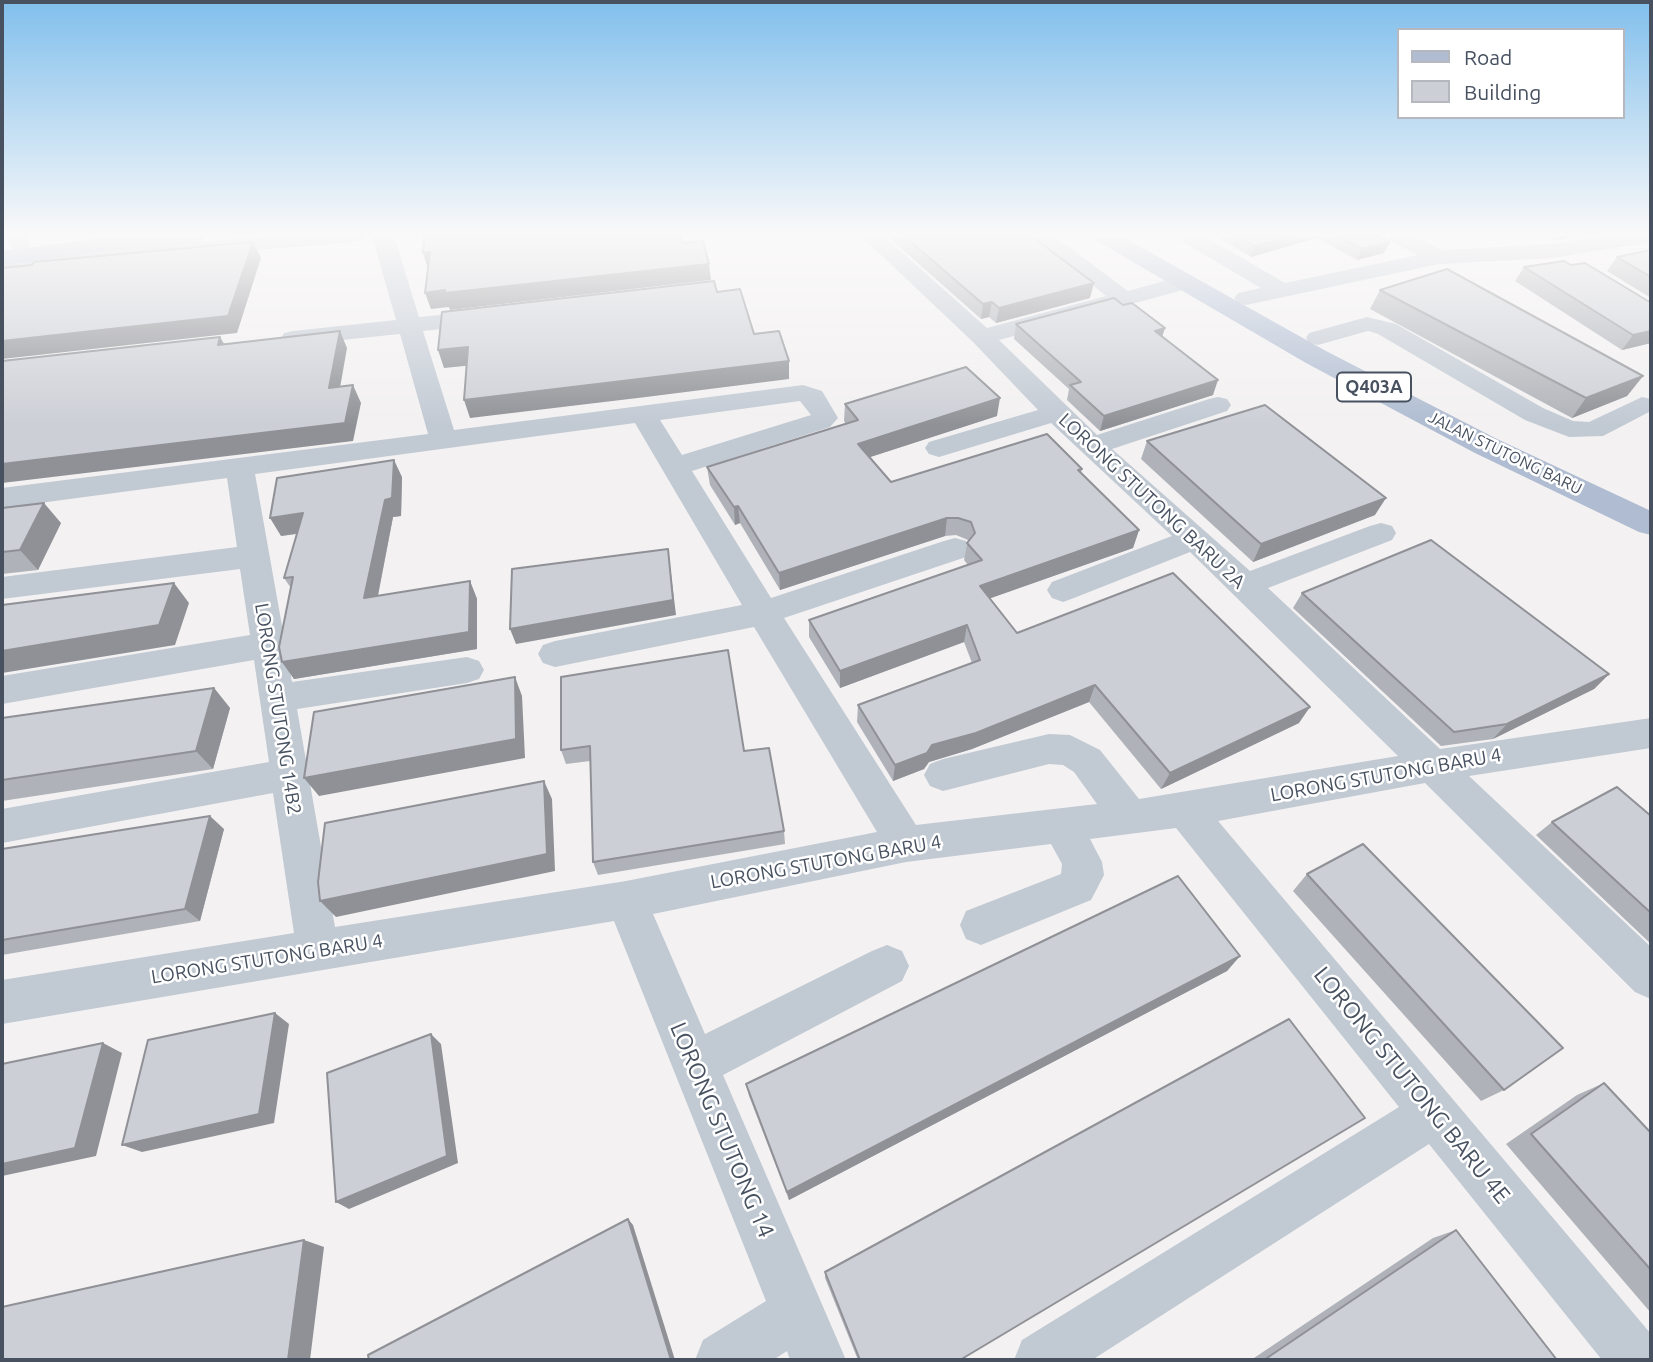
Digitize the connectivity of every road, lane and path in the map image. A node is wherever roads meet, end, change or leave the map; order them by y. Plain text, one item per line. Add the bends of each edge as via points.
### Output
1 (402, 300) edge
2 (941, 300) edge
3 (1122, 300) edge
4 (1216, 300) edge
5 (1249, 300) edge
6 (505, 314) edge
7 (410, 326) junction
8 (982, 337) junction
9 (1318, 338) junction
10 (274, 341) edge
11 (1218, 405) dead end
12 (1642, 405) dead end
13 (1056, 412) junction
14 (644, 415) junction
15 (443, 439) junction
16 (1092, 446) junction
17 (939, 448) dead end
18 (676, 466) junction
19 (240, 468) junction
20 (2, 498) edge
21 (1651, 501) edge
22 (1651, 524) edge
23 (1381, 533) dead end
24 (1192, 540) junction
25 (955, 549) dead end
26 (254, 556) junction
27 (1245, 585) junction
28 (2, 588) edge
29 (1063, 590) dead end
30 (762, 613) junction
31 (268, 645) junction
32 (555, 654) dead end
33 (467, 670) dead end
34 (2, 690) edge
35 (276, 698) junction
36 (1651, 733) edge
37 (1432, 766) junction
38 (288, 774) junction
39 (943, 775) dead end
40 (1185, 810) junction
41 (1130, 817) junction
42 (2, 826) edge
43 (1062, 826) junction
44 (906, 844) junction
45 (626, 900) junction
46 (981, 925) dead end
47 (318, 951) junction
48 (887, 966) dead end
49 (1651, 977) edge
50 (2, 1002) edge
51 (695, 1064) junction
52 (1435, 1112) junction
53 (798, 1312) junction
54 (723, 1360) edge
55 (818, 1360) edge
56 (1042, 1360) edge
57 (1637, 1360) edge

1 - 7 street
2 - 8 street, LORONG STUTONG BARU 2A
3 - 8 street
4 - 22 main road, JALAN STUTONG BARU / Q403A via 1486,446
5 - 9 main road, JALAN STUTONG BARU
6 - 7 street
7 - 10 street
7 - 15 street
8 - 13 street, LORONG STUTONG BARU 2A
9 - 12 street via 1367,324 1387,329 1534,414 1569,429 1593,430
9 - 21 main road, JALAN STUTONG BARU via 1503,433
11 - 16 street
13 - 16 street, LORONG STUTONG BARU 2A
13 - 17 street
14 - 15 street
14 - 18 street
14 - 18 street via 803,393 813,397 824,413 820,421
15 - 19 street
16 - 24 street, LORONG STUTONG BARU 2A
18 - 30 street
19 - 20 street
19 - 26 street, LORONG STUTONG 14B2
23 - 27 street
24 - 27 street, LORONG STUTONG BARU 2A
24 - 29 street
25 - 30 street
26 - 28 street
26 - 31 street, LORONG STUTONG 14B2
27 - 37 street, LORONG STUTONG BARU 2A
30 - 32 street
30 - 44 street
31 - 34 street
31 - 35 street, LORONG STUTONG 14B2
33 - 35 street
35 - 38 street, LORONG STUTONG 14B2
36 - 37 street, LORONG STUTONG BARU 4
37 - 40 street, LORONG STUTONG BARU 4
37 - 49 street, LORONG STUTONG BARU 2A
38 - 42 street
38 - 47 street, LORONG STUTONG 14B2
39 - 41 street via 1049,748 1070,750 1087,761
40 - 41 street, LORONG STUTONG BARU 4
40 - 52 street, LORONG STUTONG BARU 4E
41 - 43 street, LORONG STUTONG BARU 4
43 - 44 street, LORONG STUTONG BARU 4
43 - 46 street via 1082,862 1084,875 1076,887
44 - 45 street, LORONG STUTONG BARU 4
45 - 47 street, LORONG STUTONG BARU 4
45 - 51 street, LORONG STUTONG 14
47 - 50 street, LORONG STUTONG BARU 4
48 - 51 street
51 - 53 street, LORONG STUTONG 14
52 - 56 street
52 - 57 street, LORONG STUTONG BARU 4E
53 - 54 street
53 - 55 street, LORONG STUTONG 14

